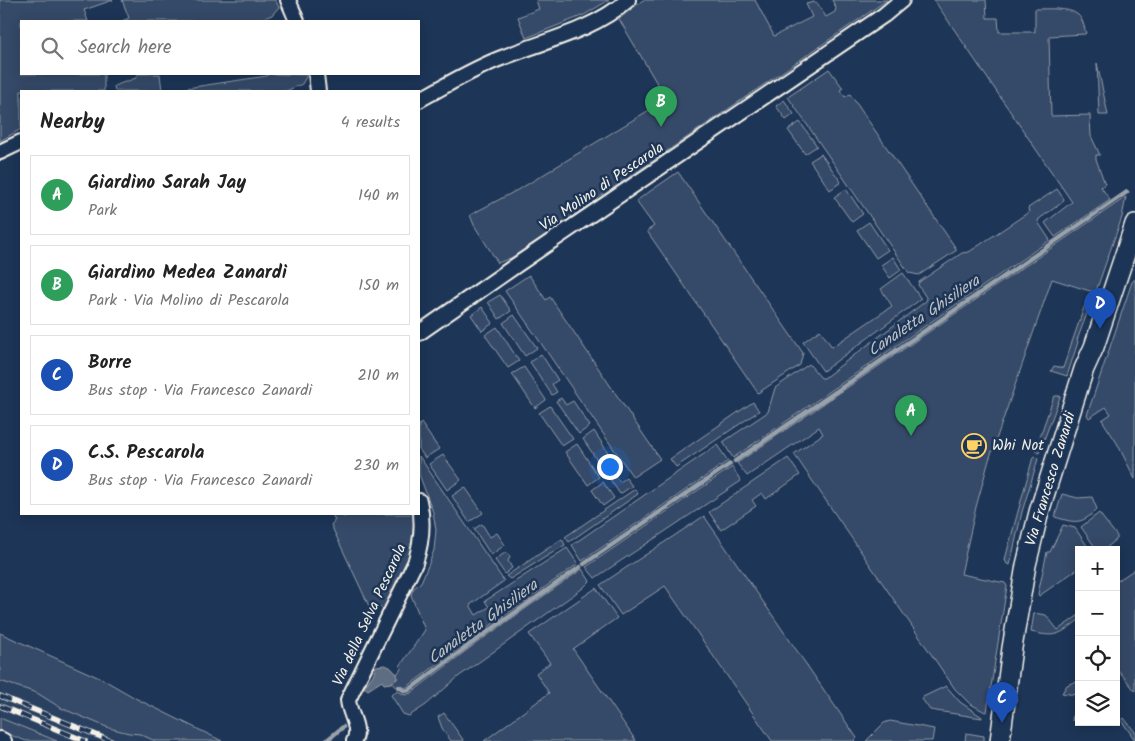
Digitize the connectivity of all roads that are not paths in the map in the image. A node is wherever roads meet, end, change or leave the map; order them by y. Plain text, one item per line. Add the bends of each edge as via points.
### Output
1 (288, 0) edge
2 (628, 0) edge
3 (902, 0) edge
4 (298, 20) edge
5 (316, 75) edge
6 (318, 90) edge
7 (420, 99) edge
8 (20, 142) edge
9 (0, 152) edge
10 (1134, 230) edge
11 (420, 332) edge
12 (420, 508) edge
13 (0, 739) edge
14 (4, 741) edge
15 (354, 741) edge
16 (1000, 741) edge

1 - 4 street
2 - 7 street via 598,22 493,62
3 - 11 street, Via Molino di Pescarola
5 - 6 street
8 - 9 street
10 - 16 main road, Via Francesco Zanardi via 1039,512 1020,592
12 - 15 street, Via della Selva Pescarola via 423,530 417,557 348,700 357,731
13 - 14 street

